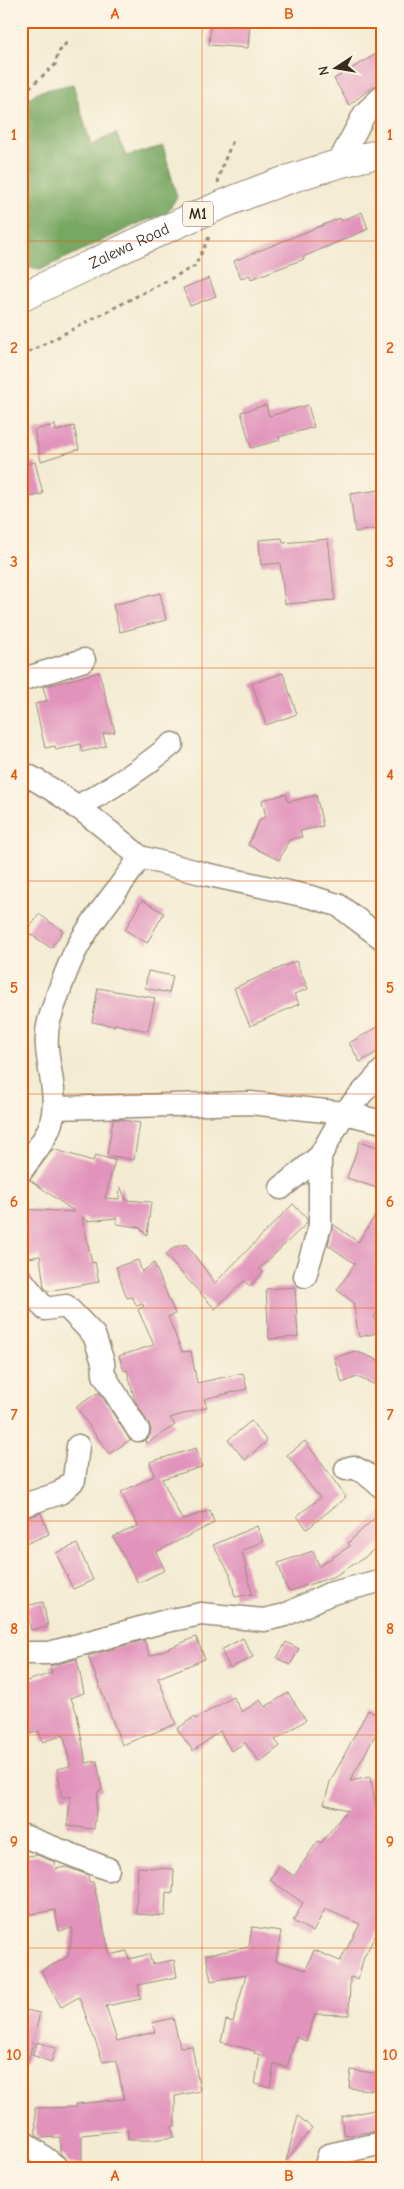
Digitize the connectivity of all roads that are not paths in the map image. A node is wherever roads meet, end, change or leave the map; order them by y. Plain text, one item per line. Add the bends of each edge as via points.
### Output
1 (383, 96) edge
2 (383, 153) edge
3 (339, 162) junction
4 (24, 290) edge
5 (84, 660) dead end
6 (21, 680) edge
7 (172, 744) dead end
8 (21, 772) edge
9 (76, 807) junction
10 (140, 857) junction
11 (383, 939) edge
12 (383, 1070) edge
13 (54, 1108) junction
14 (344, 1114) junction
15 (383, 1122) edge
16 (320, 1156) junction
17 (21, 1171) edge
18 (282, 1188) dead end
19 (305, 1276) dead end
20 (21, 1279) edge
21 (138, 1430) dead end
22 (78, 1446) dead end
23 (346, 1470) dead end
24 (383, 1488) edge
25 (21, 1506) edge
26 (383, 1580) edge
27 (21, 1653) edge
28 (21, 1835) edge
29 (108, 1869) dead end
30 (21, 2140) edge
31 (383, 2143) edge
32 (58, 2168) edge
33 (325, 2168) edge

1 - 3 street via 365,113
2 - 3 highway, Zalewa Road / M1
3 - 4 highway, Zalewa Road / M1 via 211,208
5 - 6 street
7 - 9 street via 110,790
8 - 9 street
9 - 10 street
10 - 11 street via 338,905
10 - 13 street via 75,953 49,1023 48,1049
12 - 14 street
13 - 14 street via 250,1103
13 - 17 street via 50,1124
14 - 15 street
14 - 16 street
16 - 18 street
16 - 19 street via 320,1226
20 - 21 street via 45,1309 66,1306 94,1335 104,1376
22 - 25 street via 74,1480 60,1493
23 - 24 street via 354,1467
26 - 27 street via 329,1594 285,1615 264,1620 201,1614 49,1653
28 - 29 street
30 - 32 street
31 - 33 street via 329,2155

